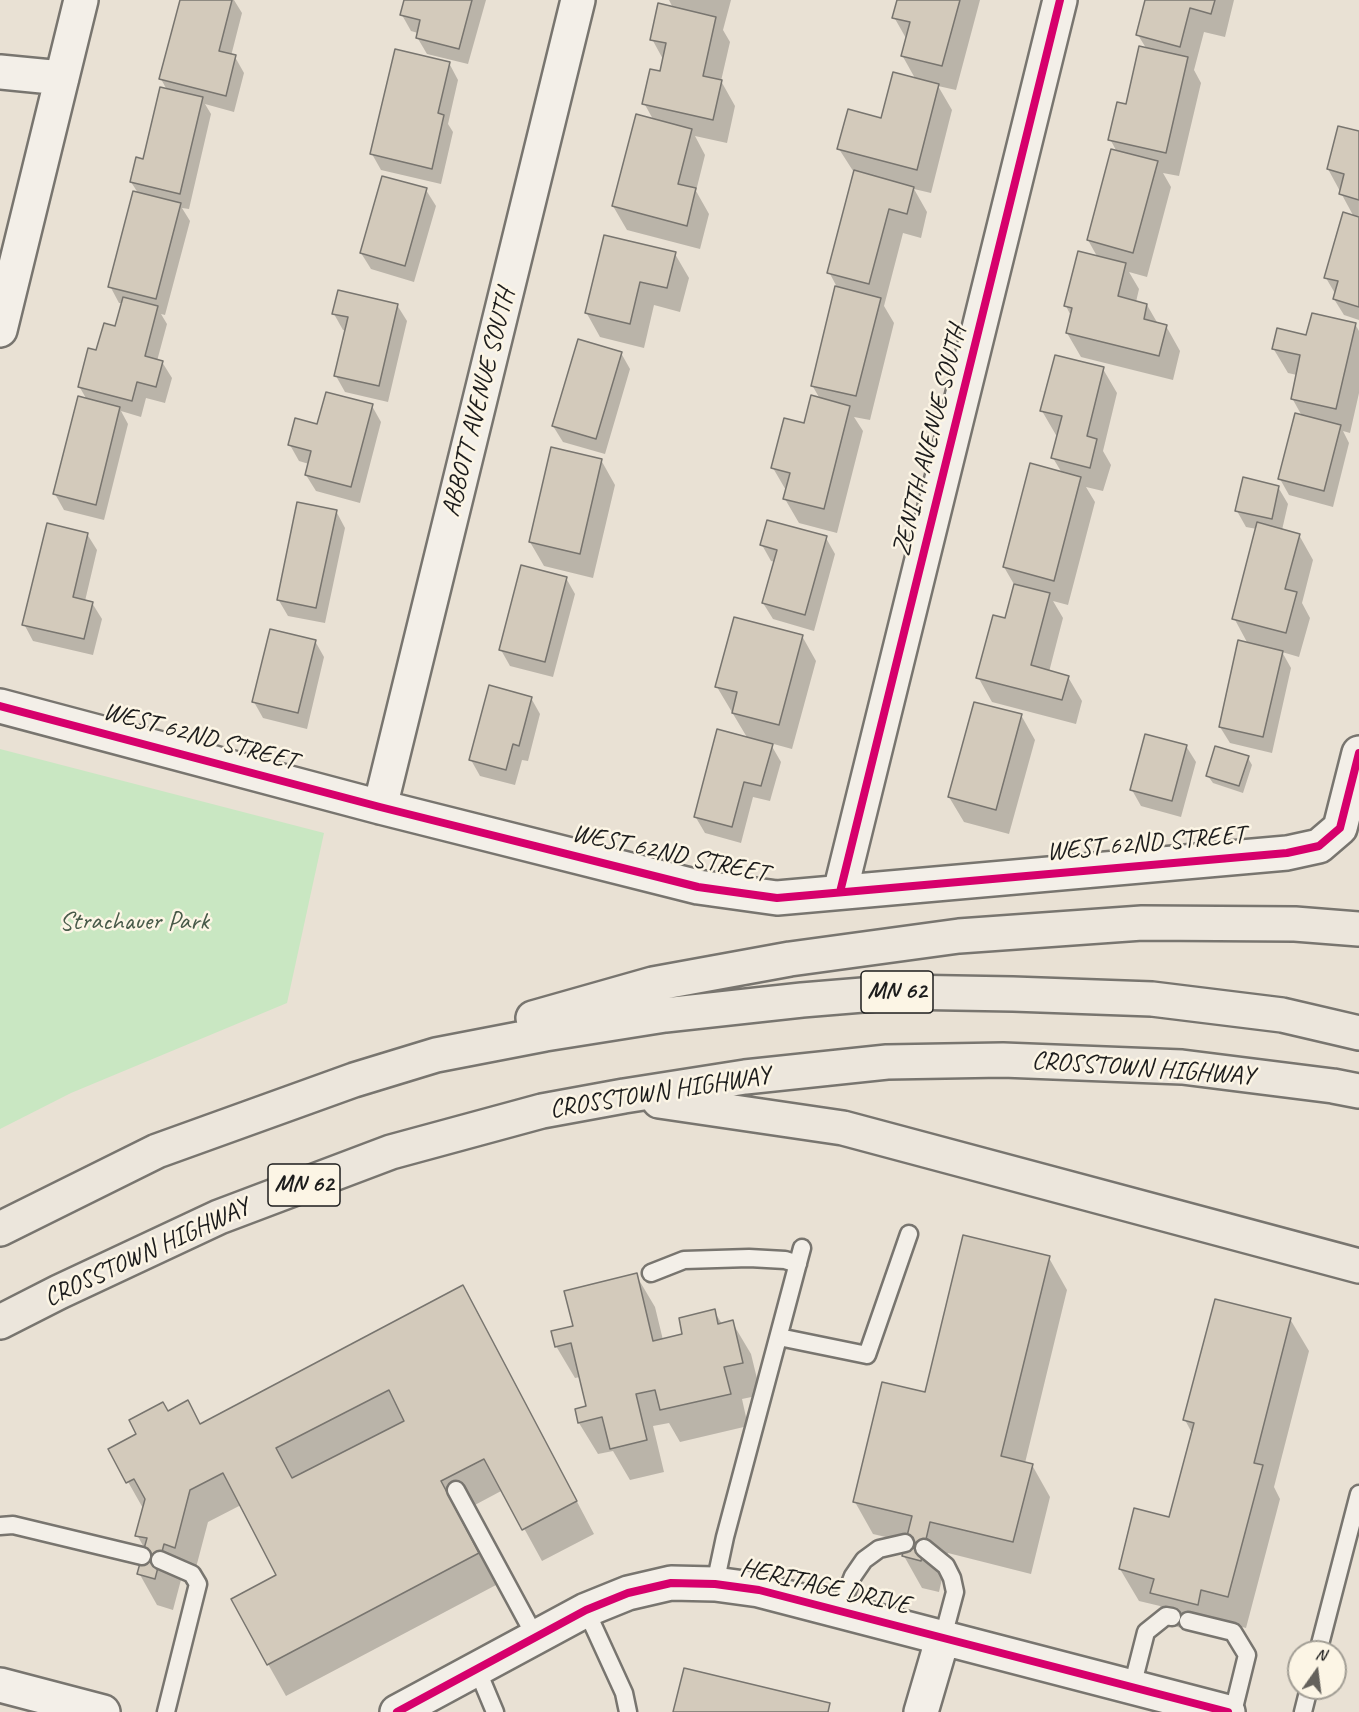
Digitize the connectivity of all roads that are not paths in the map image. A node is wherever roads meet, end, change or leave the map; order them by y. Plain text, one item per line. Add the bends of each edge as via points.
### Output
1 (81, 0) edge
2 (578, 0) edge
3 (1060, 0) edge
4 (0, 72) edge
5 (62, 78) junction
6 (0, 330) edge
7 (0, 706) edge
8 (1359, 753) edge
9 (380, 807) junction
10 (840, 892) junction
11 (1359, 929) edge
12 (1359, 1033) edge
13 (436, 1055) junction
14 (1359, 1092) edge
15 (624, 1096) junction
16 (0, 1228) edge
17 (909, 1234) dead end
18 (1359, 1266) edge
19 (651, 1273) dead end
20 (0, 1322) edge
21 (779, 1336) junction
22 (456, 1490) dead end
23 (1359, 1494) edge
24 (0, 1526) edge
25 (905, 1543) dead end
26 (924, 1548) dead end
27 (142, 1556) dead end
28 (160, 1560) dead end
29 (714, 1584) junction
30 (586, 1610) junction
31 (839, 1611) junction
32 (943, 1637) junction
33 (536, 1638) junction
34 (1321, 1640) edge
35 (477, 1669) junction
36 (0, 1684) edge
37 (1132, 1687) junction
38 (103, 1712) edge
39 (166, 1712) edge
40 (397, 1712) edge
41 (495, 1712) edge
42 (628, 1712) edge
43 (921, 1712) edge
44 (1228, 1712) edge
45 (1233, 1712) edge

1 - 5 street
2 - 9 street, ABBOTT AVENUE SOUTH
3 - 10 street, ZENITH AVENUE SOUTH
4 - 5 street
5 - 6 street
7 - 9 street, WEST 62ND STREET
8 - 10 street, WEST 62ND STREET via 1340,828 1319,846 1287,853
9 - 10 street, WEST 62ND STREET via 698,887 777,898
11 - 13 highway via 1295,924 1142,923 959,936 790,959 653,984 548,1013
12 - 13 highway, MN 62 via 1282,1015 1152,999 899,992 665,1015
13 - 16 highway, MN 62 via 333,1087 157,1151
14 - 15 highway, CROSSTOWN HIGHWAY / MN 62 via 1182,1067 1003,1060 887,1062 745,1077
15 - 18 highway via 843,1128
15 - 20 highway, CROSSTOWN HIGHWAY / MN 62 via 542,1111 391,1152 219,1217
17 - 21 lane via 867,1355
19 - 21 lane via 684,1260 785,1260 800,1256
21 - 29 lane
22 - 33 lane
23 - 34 lane
24 - 27 lane via 13,1525
25 - 31 lane via 879,1549 864,1560
26 - 32 lane via 946,1566 955,1592
28 - 39 lane via 192,1574 198,1584
29 - 30 street, HERITAGE DRIVE via 671,1583 628,1593
29 - 31 street, HERITAGE DRIVE via 759,1590
30 - 33 street, HERITAGE DRIVE
30 - 42 lane via 624,1693
31 - 32 street, HERITAGE DRIVE
32 - 37 street, HERITAGE DRIVE
32 - 43 street
33 - 35 street, HERITAGE DRIVE
35 - 40 street, HERITAGE DRIVE
35 - 41 lane
36 - 38 street
37 - 44 street, HERITAGE DRIVE
37 - 45 lane via 1146,1632 1166,1616 1233,1632 1247,1655

